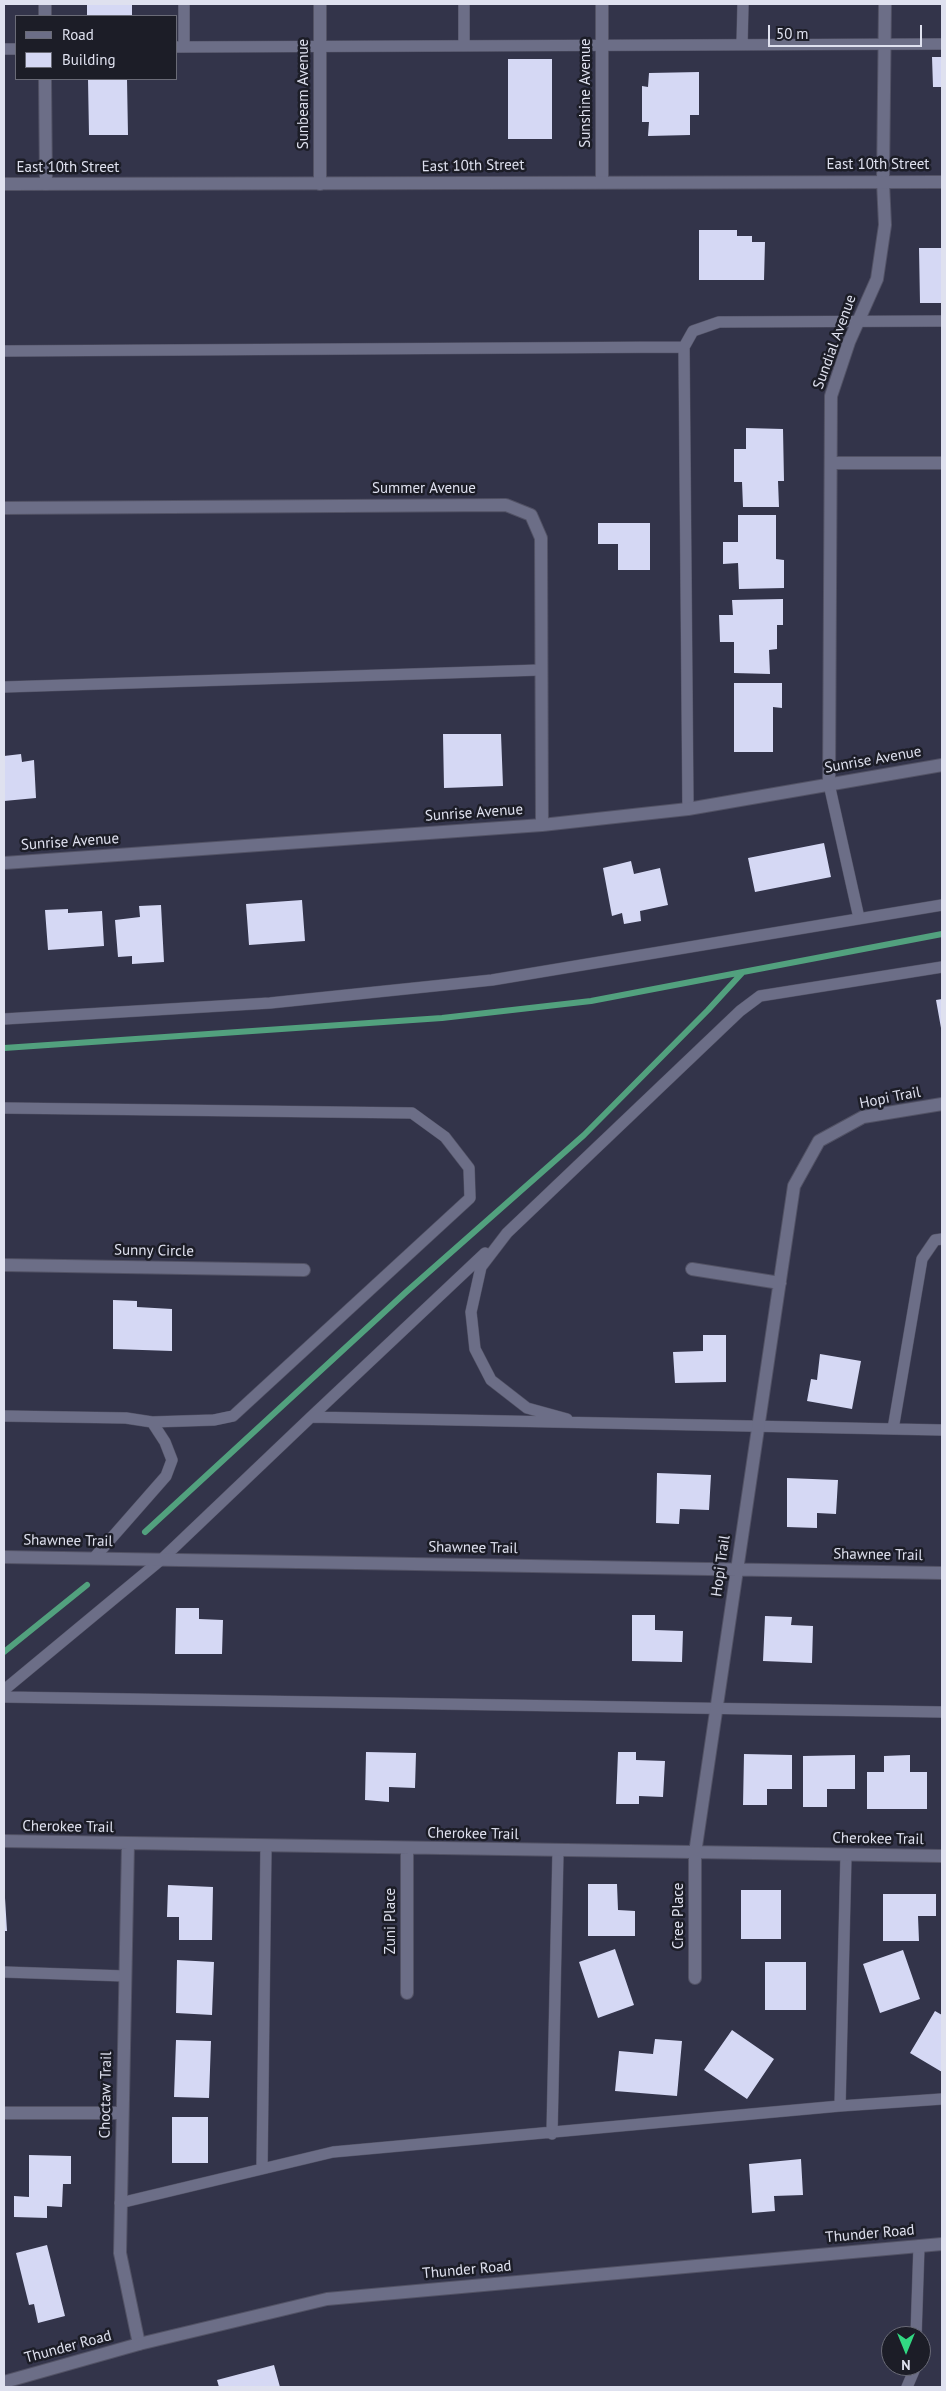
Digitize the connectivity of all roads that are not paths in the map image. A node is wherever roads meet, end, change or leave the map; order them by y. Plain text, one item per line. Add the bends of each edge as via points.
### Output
1 (184, 4) edge
2 (320, 4) edge
3 (464, 4) edge
4 (602, 4) edge
5 (743, 4) edge
6 (885, 4) edge
7 (602, 44) junction
8 (942, 44) edge
9 (320, 45) junction
10 (464, 45) junction
11 (742, 45) junction
12 (885, 45) junction
13 (180, 47) edge
14 (46, 80) edge
15 (602, 181) junction
16 (883, 182) junction
17 (942, 182) edge
18 (4, 184) edge
19 (46, 184) junction
20 (320, 184) junction
21 (859, 320) junction
22 (942, 321) edge
23 (684, 347) junction
24 (4, 351) edge
25 (942, 462) edge
26 (831, 463) junction
27 (4, 508) edge
28 (540, 670) junction
29 (4, 687) edge
30 (942, 765) edge
31 (830, 784) junction
32 (688, 809) junction
33 (542, 824) junction
34 (4, 863) edge
35 (942, 905) edge
36 (859, 918) junction
37 (942, 967) edge
38 (4, 1019) edge
39 (942, 1104) edge
40 (4, 1108) edge
41 (507, 1233) junction
42 (942, 1239) edge
43 (4, 1264) edge
44 (692, 1269) dead end
45 (304, 1270) dead end
46 (780, 1283) junction
47 (4, 1416) edge
48 (312, 1418) junction
49 (152, 1422) junction
50 (583, 1423) junction
51 (757, 1426) junction
52 (893, 1429) junction
53 (942, 1430) edge
54 (4, 1557) edge
55 (94, 1558) junction
56 (162, 1559) junction
57 (738, 1568) junction
58 (942, 1573) edge
59 (4, 1690) edge
60 (4, 1697) edge
61 (716, 1710) junction
62 (942, 1712) edge
63 (4, 1841) edge
64 (128, 1844) junction
65 (266, 1846) junction
66 (407, 1849) junction
67 (558, 1851) junction
68 (695, 1854) junction
69 (846, 1855) junction
70 (942, 1856) edge
71 (4, 1972) edge
72 (125, 1976) junction
73 (695, 1978) dead end
74 (407, 1993) dead end
75 (942, 2099) edge
76 (840, 2106) junction
77 (4, 2112) edge
78 (121, 2113) junction
79 (552, 2134) junction
80 (262, 2168) junction
81 (120, 2203) junction
82 (942, 2244) edge
83 (919, 2246) junction
84 (916, 2326) edge
85 (139, 2344) junction
86 (4, 2382) edge

1 - 13 lane
2 - 9 street, Sunbeam Avenue
3 - 10 lane
4 - 7 street, Sunshine Avenue
5 - 11 lane
6 - 12 street, Sundial Avenue
7 - 10 lane
7 - 11 lane
7 - 15 street, Sunshine Avenue
8 - 12 lane
9 - 10 lane
9 - 13 lane
9 - 20 street, Sunbeam Avenue
11 - 12 lane
12 - 16 street, Sundial Avenue
14 - 19 street
15 - 16 street, East 10th Street
15 - 20 street, East 10th Street
16 - 17 street, East 10th Street
16 - 21 street, Sundial Avenue via 885,225 877,279
18 - 19 street, East 10th Street
19 - 20 street, East 10th Street
21 - 22 lane
21 - 23 lane via 719,322 693,331
21 - 26 street, Sundial Avenue via 831,396
23 - 24 lane
23 - 32 lane
25 - 26 street
26 - 31 street, Sundial Avenue
27 - 28 street, Summer Avenue via 506,505 531,515 541,538
28 - 29 lane
28 - 33 street, Summer Avenue
30 - 31 street, Sunrise Avenue
31 - 32 street, Sunrise Avenue
31 - 36 lane
32 - 33 street, Sunrise Avenue
33 - 34 street, Sunrise Avenue
35 - 36 lane
36 - 38 lane via 492,980 270,1003
37 - 41 lane via 760,996 740,1011
39 - 46 street, Hopi Trail via 863,1117 818,1141 794,1186
40 - 49 lane via 412,1113 445,1137 469,1168 470,1198 233,1416 214,1420
41 - 48 lane
41 - 50 lane via 482,1267 471,1312 475,1349 492,1380 526,1408
42 - 52 lane via 935,1240 922,1259
43 - 45 street, Sunny Circle
44 - 46 street
46 - 51 street, Hopi Trail
47 - 49 lane via 126,1418
48 - 50 lane
48 - 56 lane
49 - 55 lane via 172,1460 166,1476
50 - 51 lane
51 - 52 lane
51 - 57 street, Hopi Trail
52 - 53 lane
54 - 55 street, Shawnee Trail
55 - 56 street, Shawnee Trail
56 - 57 street, Shawnee Trail
56 - 59 lane
57 - 58 street, Shawnee Trail
57 - 61 street, Hopi Trail
60 - 61 lane
61 - 62 lane
61 - 68 street, Hopi Trail
63 - 64 street, Cherokee Trail
64 - 65 street, Cherokee Trail
64 - 72 street, Choctaw Trail
65 - 66 street, Cherokee Trail
65 - 80 lane
66 - 67 street, Cherokee Trail
66 - 74 street, Zuni Place
67 - 68 street, Cherokee Trail
67 - 79 lane
68 - 69 street, Cherokee Trail
68 - 73 street, Cree Place
69 - 70 street, Cherokee Trail
69 - 76 lane
71 - 72 lane
72 - 78 street, Choctaw Trail
75 - 76 lane
76 - 79 lane
77 - 78 street
78 - 81 street, Choctaw Trail
79 - 80 lane via 333,2152
80 - 81 lane
81 - 85 street, Choctaw Trail via 120,2253
82 - 83 street, Thunder Road
83 - 84 lane
83 - 85 street, Thunder Road via 327,2299
85 - 86 street, Thunder Road

